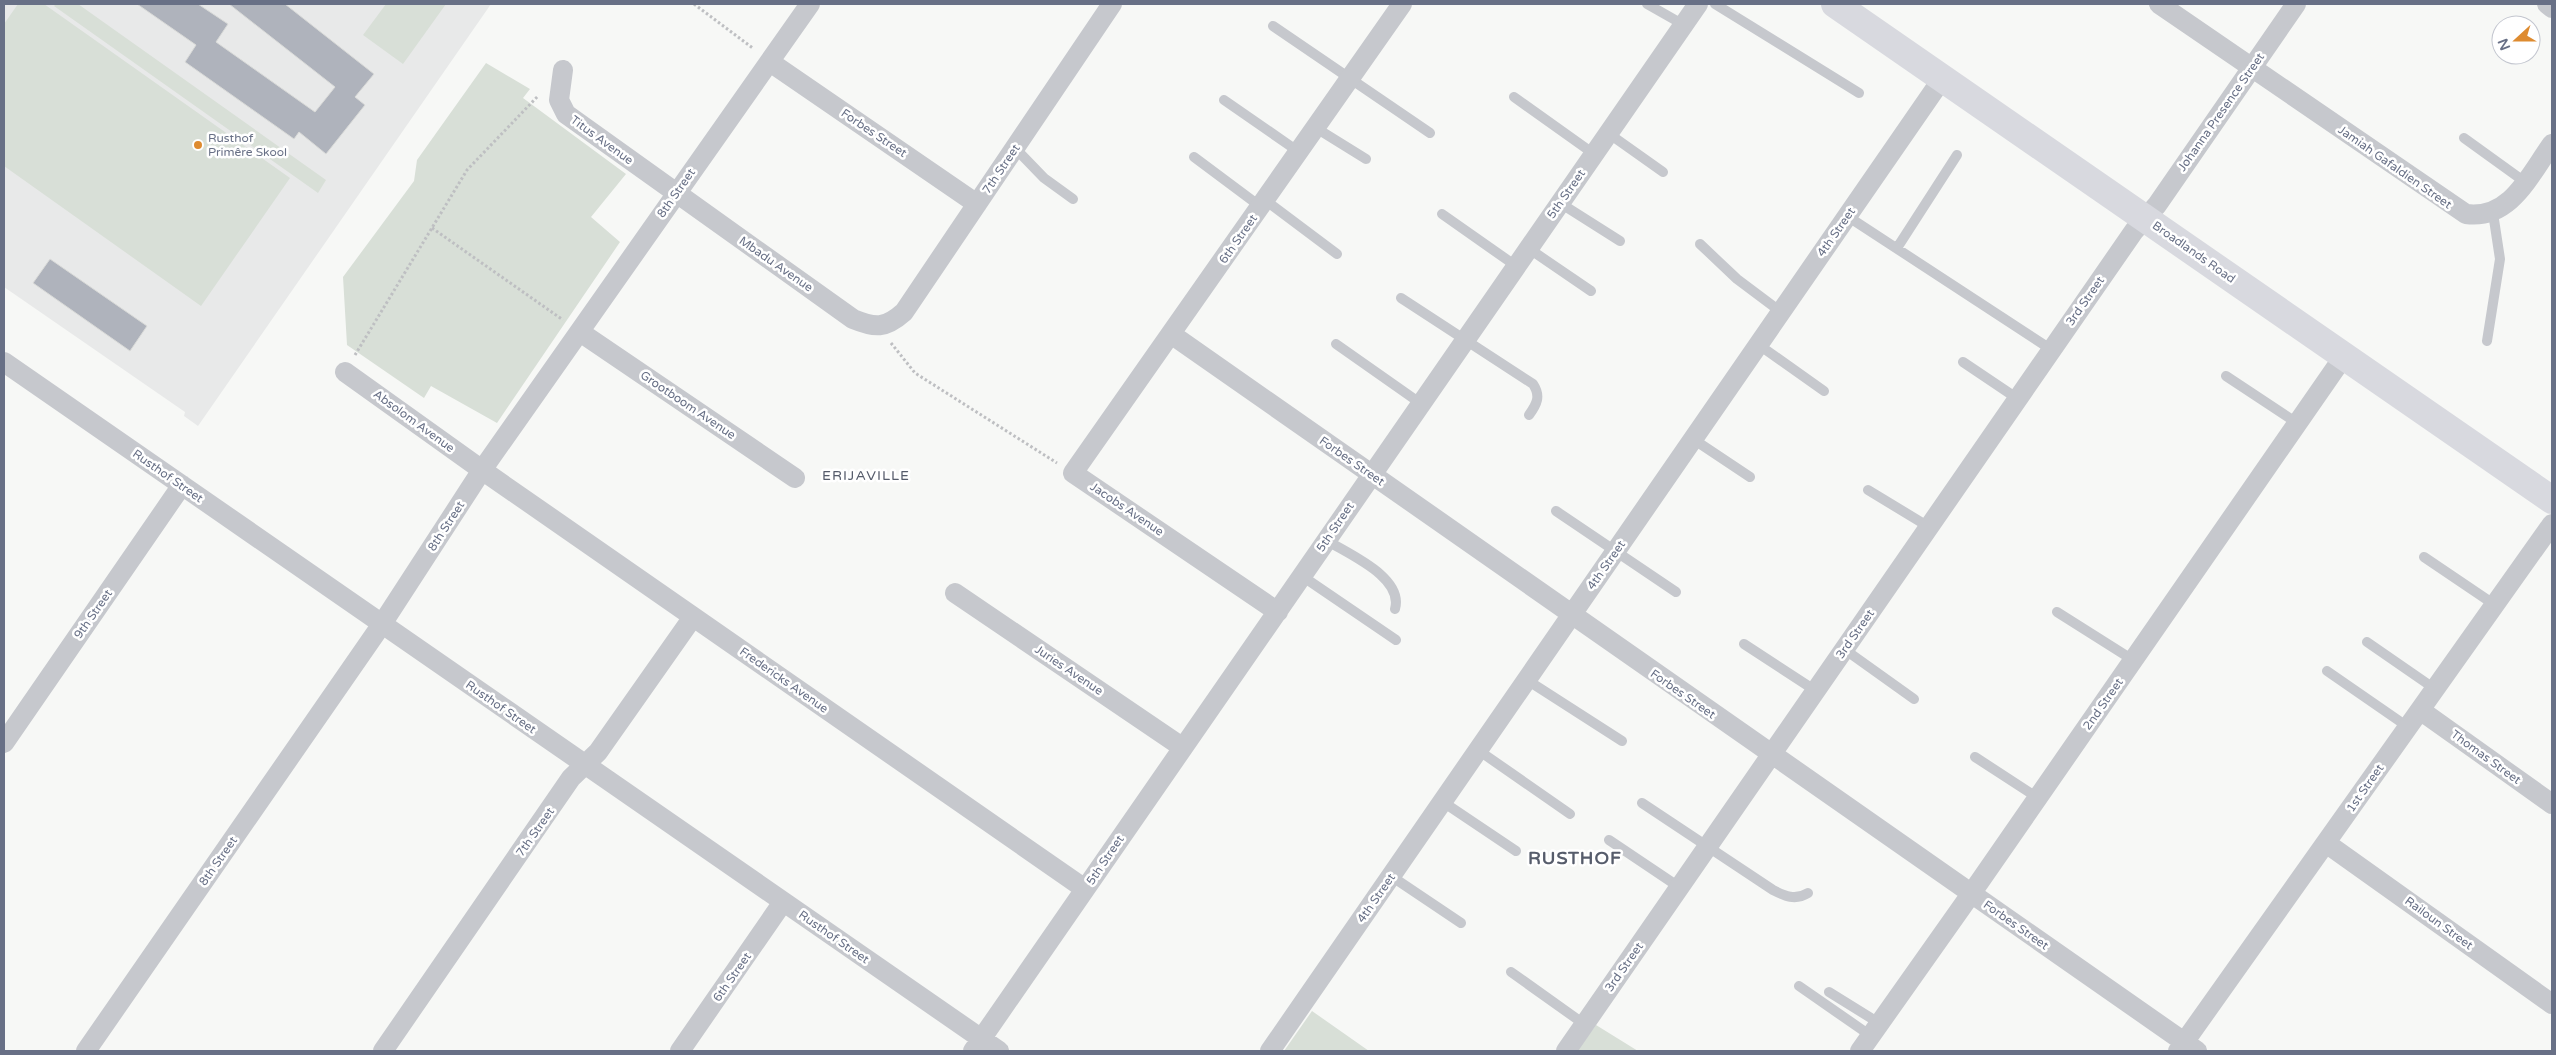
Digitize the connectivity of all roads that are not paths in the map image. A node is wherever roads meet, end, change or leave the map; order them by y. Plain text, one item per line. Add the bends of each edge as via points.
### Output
1 (810, 4) edge
2 (1112, 4) edge
3 (1402, 4) edge
4 (1647, 4) edge
5 (1698, 4) edge
6 (1715, 4) edge
7 (1835, 4) edge
8 (2160, 4) edge
9 (2296, 4) edge
10 (2546, 4) edge
11 (2552, 8) edge
12 (1684, 25) junction
13 (1273, 26) dead end
14 (770, 62) junction
15 (2252, 68) junction
16 (563, 70) road end
17 (1350, 79) junction
18 (1942, 79) junction
19 (1859, 93) dead end
20 (1514, 97) dead end
21 (1224, 100) dead end
22 (1316, 128) junction
23 (1430, 133) dead end
24 (1608, 133) junction
25 (2464, 138) dead end
26 (2552, 144) edge
27 (1015, 148) junction
28 (1299, 152) junction
29 (1594, 154) junction
30 (1957, 155) dead end
31 (1194, 157) dead end
32 (1366, 158) dead end
33 (1663, 172) dead end
34 (2525, 182) junction
35 (675, 193) junction
36 (1074, 199) dead end
37 (1263, 203) junction
38 (1560, 203) junction
39 (977, 204) junction
40 (2493, 213) junction
41 (1442, 214) dead end
42 (1847, 216) junction
43 (2145, 218) junction
44 (1620, 242) dead end
45 (1700, 244) dead end
46 (1528, 248) junction
47 (1897, 248) junction
48 (1337, 254) dead end
49 (1516, 266) junction
50 (1592, 291) dead end
51 (1401, 298) dead end
52 (1781, 312) junction
53 (881, 326) joint
54 (580, 332) junction
55 (1171, 334) junction
56 (1465, 339) junction
57 (2487, 341) dead end
58 (1336, 344) dead end
59 (1759, 344) junction
60 (2052, 350) junction
61 (2344, 356) junction
62 (4, 362) edge
63 (1963, 362) dead end
64 (345, 372) road end
65 (2226, 376) dead end
66 (1824, 391) dead end
67 (2018, 399) junction
68 (1420, 403) junction
69 (1529, 415) dead end
70 (2297, 424) junction
71 (1693, 439) junction
72 (482, 470) junction
73 (1073, 473) joint
74 (1371, 475) junction
75 (1750, 477) dead end
76 (795, 478) dead end
77 (182, 485) junction
78 (1868, 490) dead end
79 (2552, 500) edge
80 (1556, 511) dead end
81 (2552, 524) edge
82 (1929, 527) junction
83 (1326, 540) junction
84 (1616, 551) junction
85 (2424, 557) dead end
86 (1302, 576) junction
87 (1676, 592) dead end
88 (955, 593) dead end
89 (2495, 605) junction
90 (1395, 609) dead end
91 (1278, 612) junction
92 (2058, 612) dead end
93 (1572, 615) junction
94 (693, 617) junction
95 (382, 624) junction
96 (1396, 640) dead end
97 (2367, 642) dead end
98 (1744, 644) dead end
99 (1844, 649) junction
100 (2133, 660) junction
101 (2327, 671) dead end
102 (1527, 680) junction
103 (2436, 689) junction
104 (1816, 691) junction
105 (1914, 699) dead end
106 (2420, 710) junction
107 (2408, 727) junction
108 (1622, 741) dead end
109 (4, 743) edge
110 (1182, 747) junction
111 (1478, 750) junction
112 (1771, 755) junction
113 (1975, 757) dead end
114 (585, 765) junction
115 (2038, 798) junction
116 (1443, 802) junction
117 (1642, 803) dead end
118 (2552, 804) edge
119 (1570, 814) dead end
120 (1609, 840) dead end
121 (2326, 842) junction
122 (1707, 847) junction
123 (1516, 851) dead end
124 (1391, 876) junction
125 (1679, 888) junction
126 (1085, 889) junction
127 (1808, 893) dead end
128 (1972, 894) junction
129 (783, 902) junction
130 (1461, 923) dead end
131 (1511, 972) dead end
132 (1799, 986) dead end
133 (1829, 992) dead end
134 (2552, 1004) edge
135 (1584, 1024) junction
136 (1870, 1037) edge
137 (977, 1045) edge
138 (2186, 1048) edge
139 (86, 1051) edge
140 (383, 1051) edge
141 (680, 1051) edge
142 (999, 1051) edge
143 (1270, 1051) edge
144 (1566, 1051) edge

1 - 14 street, 8th Street
2 - 27 street, 7th Street
3 - 17 street, 6th Street
4 - 12 lane
5 - 12 street, 5th Street
6 - 19 lane
7 - 18 main road, Broadlands Road
8 - 15 street, Jamiah Gafaldien Street
9 - 15 street, Johanna Presence Street
10 - 11 street
12 - 24 street, 5th Street
13 - 17 lane
14 - 35 street, 8th Street
14 - 39 street, Forbes Street
15 - 40 street, Jamiah Gafaldien Street via 2458,210 2475,215
15 - 43 street, Johanna Presence Street
16 - 35 street, Titus Avenue via 558,100 566,114
17 - 22 street, 6th Street
17 - 23 lane
18 - 42 street, 4th Street
18 - 43 main road, Broadlands Road
20 - 29 lane
21 - 28 lane
22 - 28 street, 6th Street
22 - 32 lane
24 - 29 street, 5th Street
24 - 33 lane
25 - 34 lane
26 - 34 street
27 - 36 lane via 1044,178
27 - 39 street, 7th Street
28 - 37 street, 6th Street
29 - 38 street, 5th Street
30 - 47 lane
31 - 37 lane
34 - 40 street via 2507,205
35 - 53 street, Mbadu Avenue via 853,319
35 - 54 street, 8th Street
37 - 48 lane
37 - 55 street, 6th Street
38 - 44 lane
38 - 46 street, 5th Street
39 - 53 street, 7th Street via 904,312 892,323
40 - 57 lane via 2500,259
41 - 49 lane
42 - 47 lane
42 - 52 street, 4th Street
43 - 60 street, 3rd Street
43 - 61 main road, Broadlands Road
45 - 52 lane
46 - 49 street, 5th Street
46 - 50 lane
47 - 60 lane
49 - 56 street, 5th Street
51 - 56 lane
52 - 59 street, 4th Street
54 - 72 street, 8th Street
54 - 76 street, Grootboom Avenue
55 - 73 street, 6th Street
55 - 74 street, Forbes Street
56 - 68 street, 5th Street
56 - 69 lane via 1534,384 1538,396
58 - 68 lane
59 - 66 lane
59 - 71 street, 4th Street
60 - 67 street, 3rd Street
61 - 70 street, 2nd Street
61 - 79 main road, Broadlands Road
62 - 77 street, Rusthof Street
63 - 67 lane
64 - 72 street, Absolom Avenue
65 - 70 lane
67 - 82 street, 3rd Street
68 - 74 street, 5th Street
70 - 100 street, 2nd Street
71 - 75 lane
71 - 84 street, 4th Street
72 - 94 street, Fredericks Avenue
72 - 95 street, 8th Street
73 - 91 street, Jacobs Avenue
74 - 83 street, 5th Street
74 - 93 street, Forbes Street
77 - 95 street, Rusthof Street
77 - 109 street, 9th Street
78 - 82 lane
80 - 84 lane
81 - 89 street, 1st Street
82 - 99 street, 3rd Street
83 - 86 street, 5th Street
83 - 90 lane via 1388,580 1394,592
84 - 87 lane
84 - 93 street, 4th Street
85 - 89 lane
86 - 91 street, 5th Street
86 - 96 lane
88 - 110 street, Juries Avenue
89 - 103 street, 1st Street
91 - 110 street, 5th Street
92 - 100 lane
93 - 102 street, 4th Street
93 - 112 street, Forbes Street
94 - 114 street, 7th Street via 598,752
94 - 126 street, Fredericks Avenue
95 - 114 street, Rusthof Street
95 - 139 street, 8th Street
97 - 103 lane
98 - 104 lane
99 - 104 street, 3rd Street
99 - 105 lane
100 - 115 street, 2nd Street
101 - 107 lane
102 - 108 lane
102 - 111 street, 4th Street
103 - 106 street, 1st Street
104 - 112 street, 3rd Street
106 - 107 street, 1st Street
106 - 118 street, Thomas Street
107 - 121 street, 1st Street
110 - 126 street, 5th Street
111 - 116 street, 4th Street
111 - 119 lane
112 - 122 street, 3rd Street
112 - 128 street, Forbes Street
113 - 115 lane
114 - 129 street, Rusthof Street
114 - 140 street, 7th Street via 572,778
115 - 128 street, 2nd Street
116 - 123 lane
116 - 124 street, 4th Street
117 - 122 lane
120 - 125 lane
121 - 134 street, Railoun Street
121 - 138 street, 1st Street
122 - 125 street, 3rd Street
122 - 127 lane via 1773,890 1797,898
124 - 130 lane
124 - 143 street, 4th Street
125 - 135 street, 3rd Street
126 - 137 street, 5th Street
128 - 136 street, 2nd Street
128 - 138 street, Forbes Street
129 - 137 street, Rusthof Street
129 - 141 street, 6th Street
131 - 135 lane
132 - 136 lane
133 - 136 lane
135 - 144 street, 3rd Street
137 - 142 street, Rusthof Street

